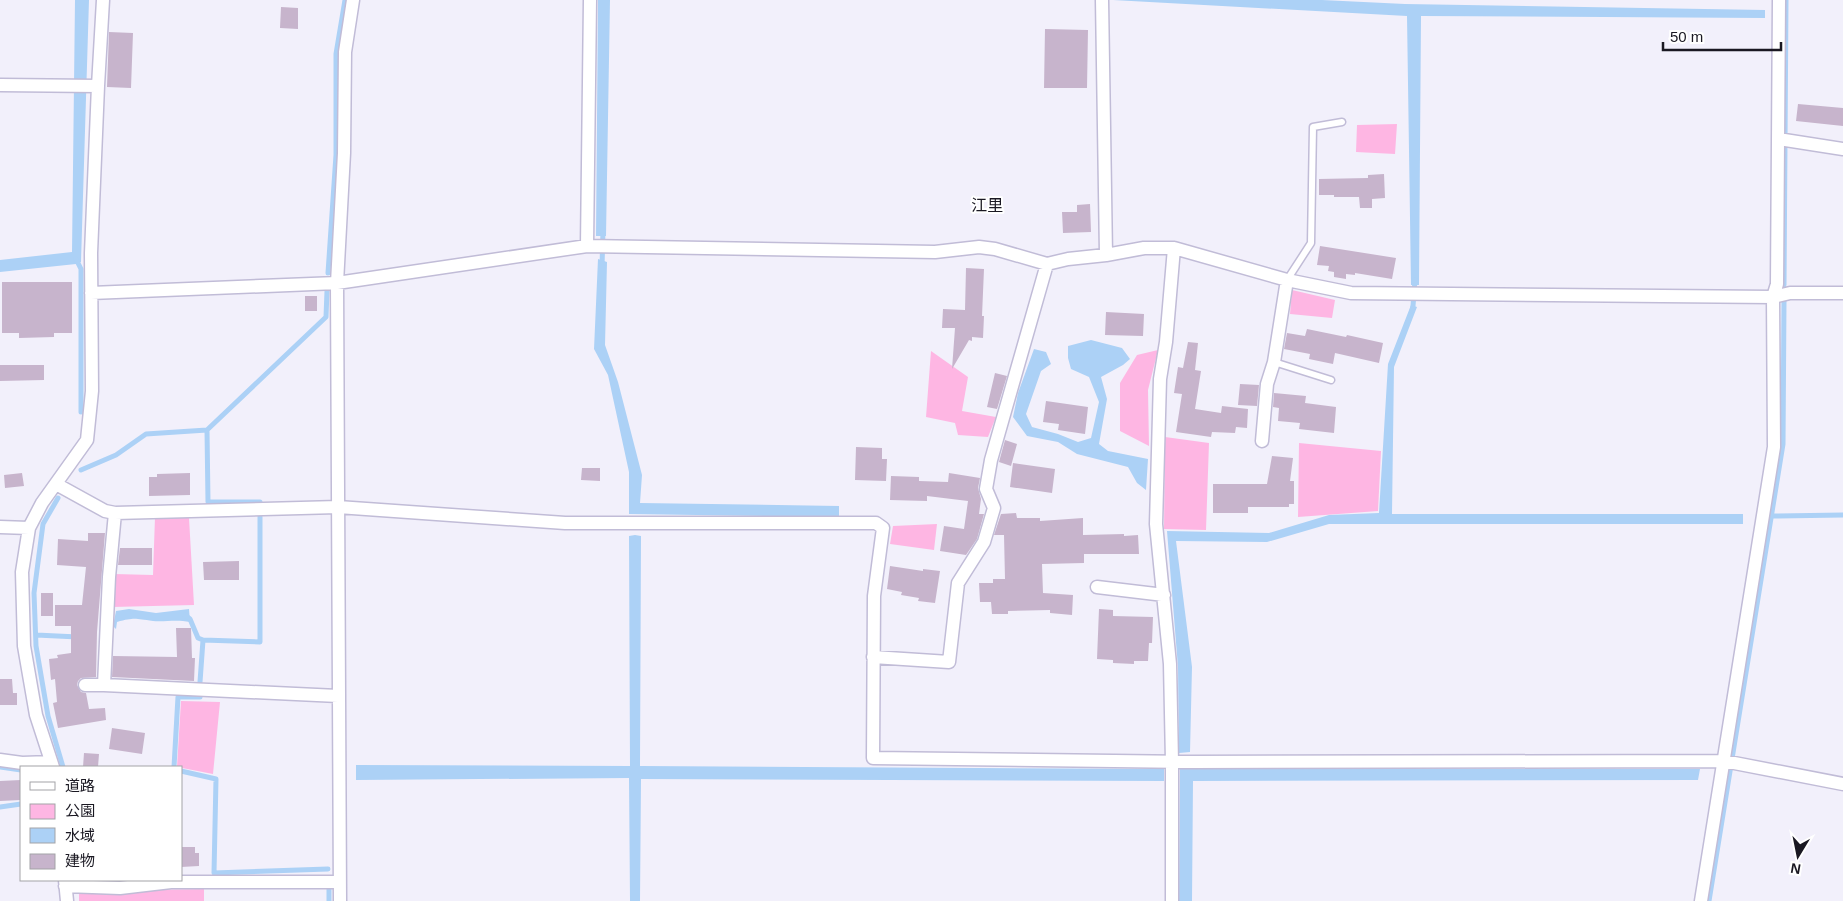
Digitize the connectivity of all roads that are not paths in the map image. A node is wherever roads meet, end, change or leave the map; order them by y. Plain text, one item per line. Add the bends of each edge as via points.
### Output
1 (103, 0) edge
2 (353, 0) edge
3 (590, 0) edge
4 (1778, 0) edge
5 (1102, 2) edge
6 (0, 85) edge
7 (94, 86) junction
8 (1342, 122) dead end
9 (1785, 140) junction
10 (1843, 149) edge
11 (598, 246) junction
12 (1174, 248) junction
13 (1106, 255) junction
14 (1047, 264) junction
15 (1288, 280) junction
16 (337, 283) junction
17 (91, 293) junction
18 (1843, 294) edge
19 (1774, 296) junction
20 (1274, 362) junction
21 (1331, 380) dead end
22 (1262, 440) dead end
23 (56, 484) junction
24 (338, 507) junction
25 (115, 513) junction
26 (0, 527) edge
27 (29, 528) junction
28 (1098, 587) dead end
29 (1164, 595) junction
30 (873, 657) junction
31 (85, 685) dead end
32 (104, 685) junction
33 (338, 696) junction
34 (0, 760) edge
35 (1724, 761) junction
36 (1175, 762) junction
37 (52, 765) edge
38 (1843, 784) edge
39 (339, 882) junction
40 (65, 883) edge
41 (67, 901) edge
42 (340, 901) edge
43 (1172, 901) edge
44 (1701, 901) edge

1 - 7 street
2 - 16 street via 345,52
3 - 11 street
4 - 9 street
5 - 13 street
6 - 7 street
7 - 17 street
8 - 15 lane via 1312,127 1311,243
9 - 10 street
9 - 19 street
11 - 14 street via 935,252 979,248 995,249
11 - 16 street
12 - 13 street via 1144,248
12 - 15 street
12 - 29 street via 1160,379 1158,437 1156,524
13 - 14 street
14 - 30 street via 991,460 986,488 994,508 984,542 958,584 949,662
15 - 19 street via 1351,293
15 - 20 street
16 - 17 street
16 - 24 street
17 - 23 street via 92,392 87,440
18 - 19 street via 1790,293
19 - 35 street via 1774,446
20 - 21 lane
20 - 22 street via 1266,384
23 - 25 street
23 - 27 street
24 - 25 street
24 - 30 street via 566,523 876,523 883,528 874,596
24 - 33 street
25 - 32 street
26 - 27 street
27 - 37 street via 22,572 24,646 36,715
28 - 29 street
29 - 36 street
30 - 36 street via 872,758
31 - 32 street
32 - 33 street
33 - 39 street
34 - 37 street
35 - 36 street
35 - 38 street
35 - 44 street
36 - 43 street
39 - 40 street via 171,882 120,888
39 - 42 street
40 - 41 street

